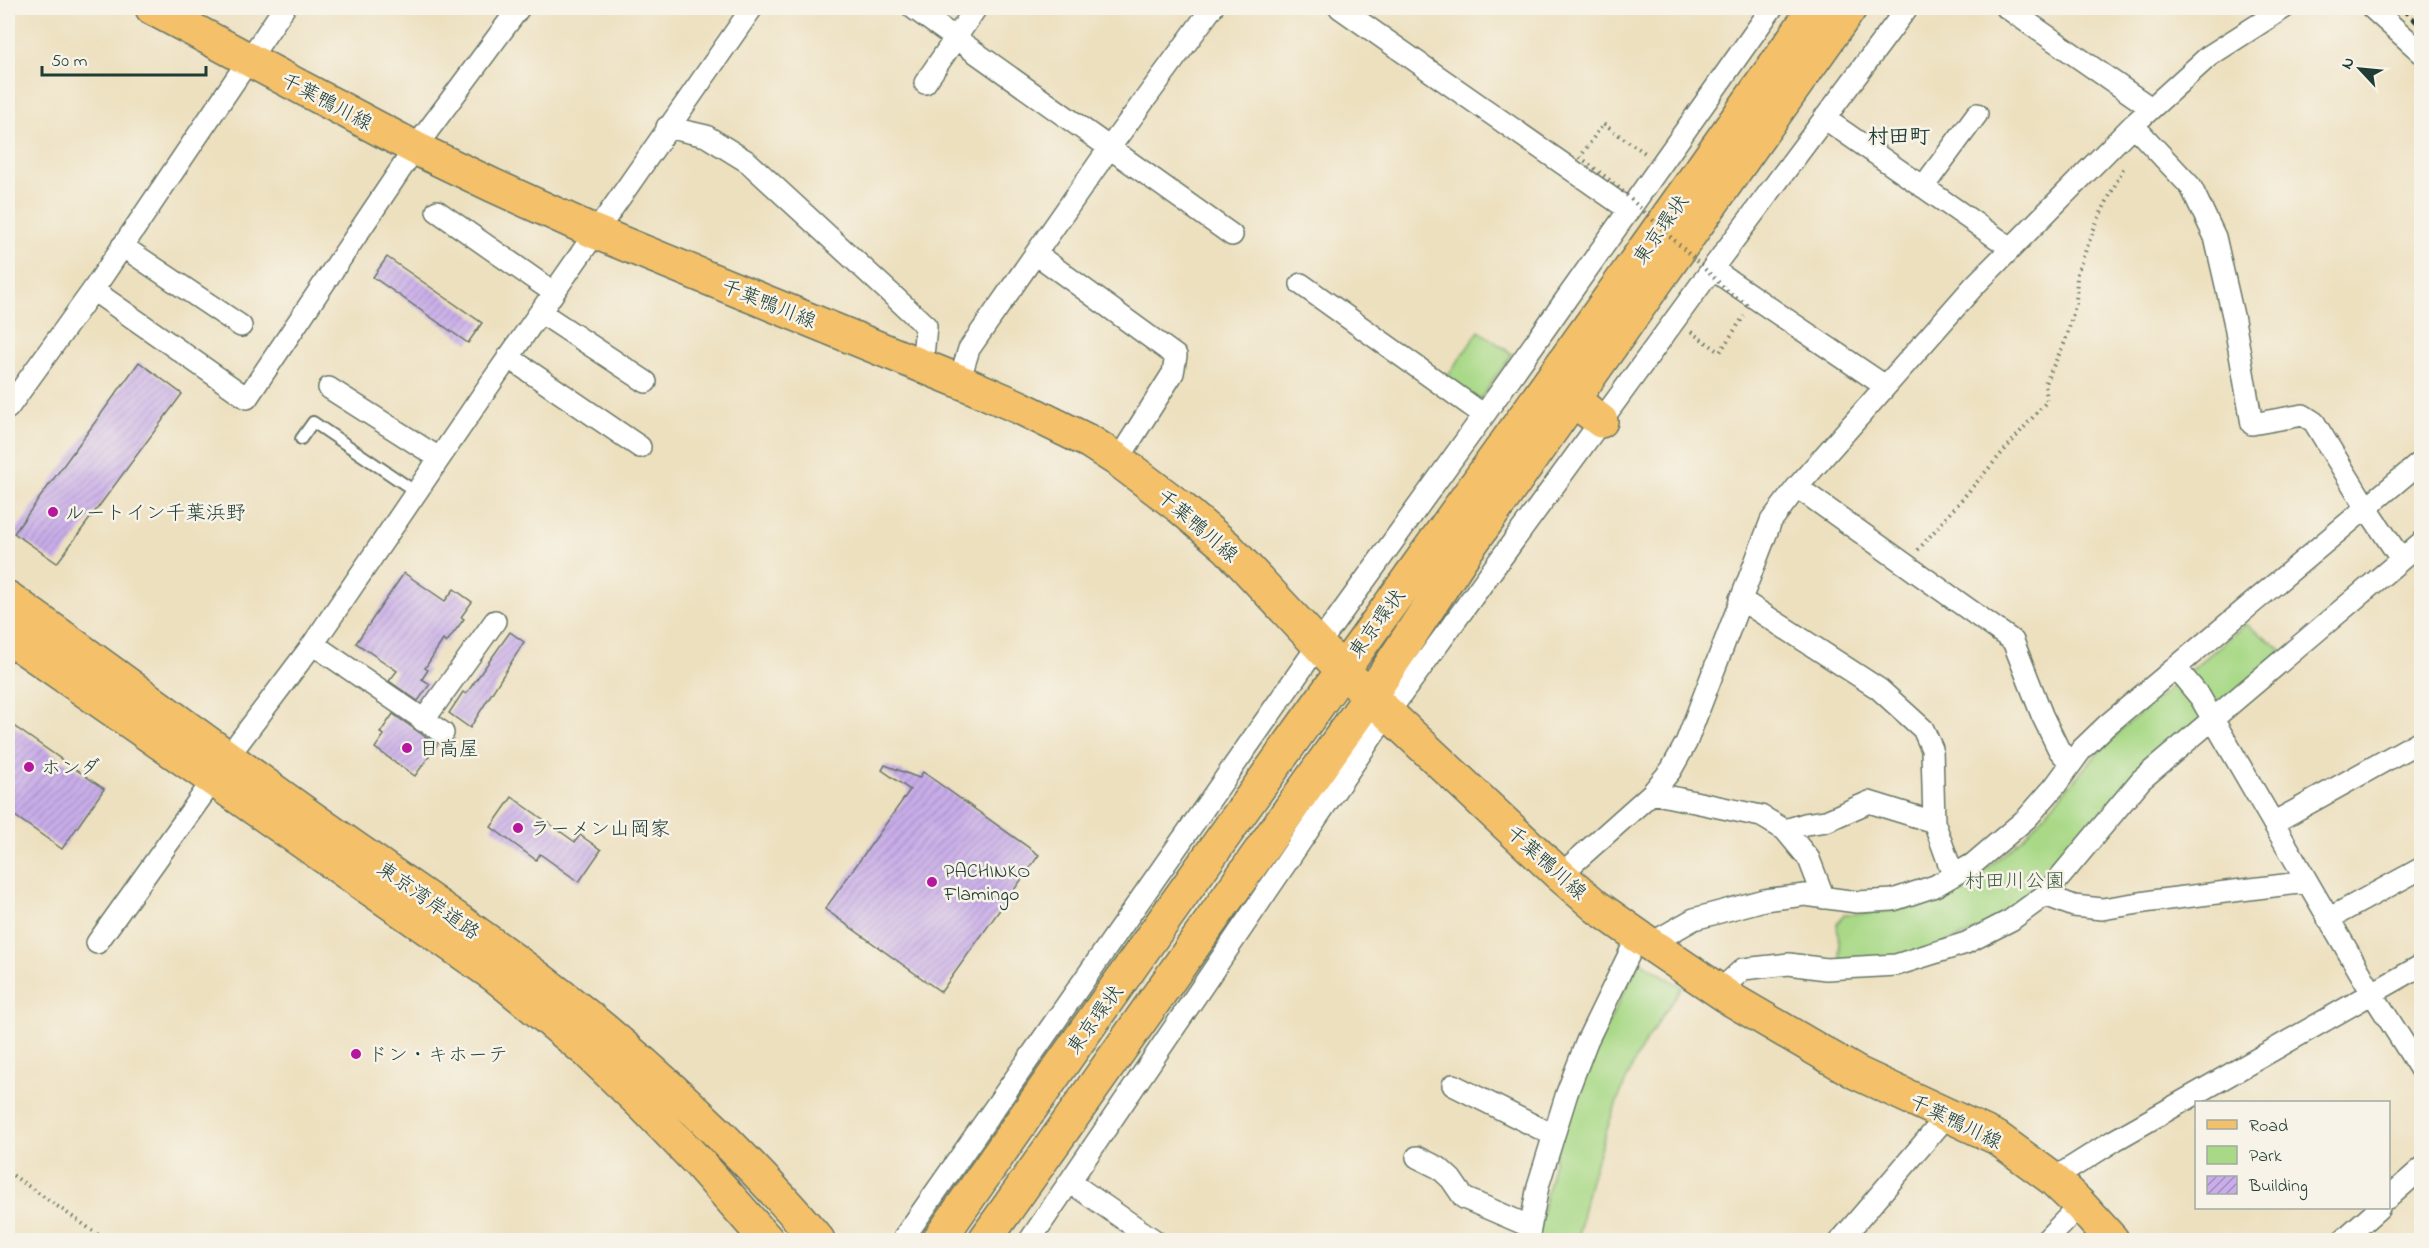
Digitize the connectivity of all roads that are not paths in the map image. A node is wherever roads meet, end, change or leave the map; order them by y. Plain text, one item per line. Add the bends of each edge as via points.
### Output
1 (152, 8) edge
2 (284, 8) edge
3 (519, 8) edge
4 (752, 8) edge
5 (913, 8) edge
6 (976, 8) edge
7 (1212, 8) edge
8 (1340, 8) edge
9 (1772, 8) edge
10 (1815, 8) edge
11 (1850, 8) edge
12 (1907, 8) edge
13 (2007, 8) edge
14 (2284, 8) edge
15 (2372, 8) edge
16 (955, 37) junction
17 (2421, 53) edge
18 (248, 60) junction
19 (925, 83) dead end
20 (2151, 108) junction
21 (1977, 114) dead end
22 (1824, 118) junction
23 (667, 127) junction
24 (2131, 127) junction
25 (1110, 147) junction
26 (415, 148) junction
27 (1923, 187) junction
28 (1629, 210) junction
29 (437, 211) dead end
30 (595, 232) junction
31 (1232, 235) dead end
32 (122, 246) junction
33 (2011, 248) junction
34 (1036, 254) junction
35 (1712, 269) junction
36 (1300, 284) dead end
37 (93, 290) junction
38 (554, 292) junction
39 (540, 312) junction
40 (242, 326) dead end
41 (508, 357) junction
42 (922, 366) junction
43 (959, 381) junction
44 (646, 382) dead end
45 (1885, 386) junction
46 (329, 388) dead end
47 (1573, 400) junction
48 (8, 408) edge
49 (1484, 415) junction
50 (1602, 421) junction
51 (301, 439) dead end
52 (640, 447) dead end
53 (439, 458) junction
54 (1118, 460) junction
55 (2421, 461) edge
56 (1797, 487) junction
57 (416, 492) junction
58 (2366, 507) junction
59 (2421, 542) edge
60 (2401, 559) junction
61 (8, 598) edge
62 (1740, 599) junction
63 (495, 621) dead end
64 (8, 637) edge
65 (313, 644) junction
66 (1319, 644) junction
67 (2176, 668) junction
68 (1342, 670) junction
69 (1380, 704) junction
70 (2212, 718) junction
71 (423, 721) junction
72 (442, 733) dead end
73 (2421, 740) edge
74 (2071, 764) junction
75 (221, 768) junction
76 (1652, 793) junction
77 (1934, 822) junction
78 (2274, 823) junction
79 (1785, 830) junction
80 (2421, 868) edge
81 (1560, 875) junction
82 (1953, 875) junction
83 (2307, 882) junction
84 (2045, 895) junction
85 (1824, 898) junction
86 (2328, 919) junction
87 (1644, 940) junction
88 (97, 943) dead end
89 (2421, 965) edge
90 (1719, 991) junction
91 (2372, 993) junction
92 (2421, 1072) edge
93 (1454, 1085) dead end
94 (1090, 1090) junction
95 (1947, 1116) junction
96 (1553, 1135) junction
97 (1417, 1157) dead end
98 (2421, 1168) edge
99 (2053, 1179) junction
100 (1070, 1182) junction
101 (2390, 1196) edge
102 (2080, 1205) junction
103 (2378, 1209) edge
104 (1528, 1233) edge
105 (905, 1236) dead end
106 (767, 1240) edge
107 (818, 1240) edge
108 (939, 1240) edge
109 (965, 1240) edge
110 (985, 1240) edge
111 (1030, 1240) edge
112 (1154, 1240) edge
113 (1842, 1240) edge
114 (2046, 1240) edge
115 (2112, 1240) edge
116 (2343, 1240) edge

1 - 18 main road, 千葉鴨川線
2 - 18 street
3 - 26 street
4 - 23 street
5 - 16 street
6 - 16 street
7 - 25 street
8 - 28 street
9 - 28 street
10 - 68 main road, 東京環状
11 - 47 main road, 東京環状
12 - 22 street
13 - 20 street
14 - 20 street via 2209,56
15 - 17 street
16 - 19 street
16 - 25 street
18 - 26 main road, 千葉鴨川線
18 - 32 street
20 - 24 street
21 - 27 street
22 - 27 street
22 - 35 street
23 - 30 street
23 - 42 street via 706,136 748,162 926,326
24 - 33 street
24 - 58 street via 2191,187 2215,237 2252,424 2303,415 2314,422
25 - 31 street
25 - 34 street
26 - 30 main road, 千葉鴨川線
26 - 37 street via 247,398
27 - 33 street
28 - 49 street
29 - 38 street
30 - 38 street
30 - 42 main road, 千葉鴨川線
32 - 37 street
32 - 40 street
33 - 45 street
34 - 43 street via 969,349
34 - 54 street via 1176,356 1173,373
35 - 45 street
35 - 50 street
36 - 49 street
37 - 48 street
38 - 39 street
39 - 41 street
39 - 44 street
41 - 52 street
41 - 53 street
42 - 43 main road, 千葉鴨川線
43 - 54 main road, 千葉鴨川線 via 1090,442
45 - 56 street
46 - 53 street
47 - 50 main road
47 - 69 main road, 東京環状 via 1463,555
49 - 66 street
50 - 69 street
51 - 57 lane via 313,422
53 - 57 street
54 - 66 main road, 千葉鴨川線 via 1227,547
55 - 58 street
56 - 62 street via 1771,520
56 - 74 street via 2013,640 2042,715 2059,750
57 - 65 street
58 - 60 street
58 - 67 street
59 - 60 street
60 - 70 street
61 - 75 main road, 東京湾岸道路
62 - 76 street via 1686,743
62 - 77 street via 1879,689 1923,729 1932,749
63 - 71 street
64 - 75 main road, 東京湾岸道路
65 - 71 street
65 - 75 street
66 - 68 main road, 千葉鴨川線
66 - 105 street
67 - 70 street
67 - 74 street via 2107,725
68 - 69 main road, 千葉鴨川線
68 - 108 main road, 東京環状
69 - 81 main road, 千葉鴨川線
69 - 94 main road, 東京環状
69 - 100 street via 1348,770
70 - 78 street
70 - 84 street via 2141,780
71 - 72 street
73 - 78 street
74 - 82 street via 2027,819 1973,864
75 - 88 street
75 - 106 main road, 東京湾岸道路 via 488,970 588,1052 700,1164
75 - 107 main road, 東京湾岸道路 via 492,944 602,1029 704,1119
76 - 79 street via 1761,816
76 - 81 street
77 - 79 street via 1869,802 1826,821
77 - 82 street
78 - 83 street
79 - 85 street via 1809,859
80 - 86 street
81 - 87 main road, 千葉鴨川線
82 - 85 street via 1893,900 1857,902
83 - 84 street via 2102,909 2074,906
83 - 86 street
84 - 90 street via 2011,920 1966,943 1896,965 1826,969 1789,964 1743,969
85 - 87 street via 1805,895 1764,900 1694,919
86 - 91 street
87 - 90 main road, 千葉鴨川線
87 - 96 street via 1587,1041
89 - 91 street
90 - 95 main road, 千葉鴨川線 via 1857,1073
91 - 92 street
91 - 99 street
93 - 96 street
94 - 109 main road, 東京環状 via 1009,1177
94 - 110 main road, 東京環状
95 - 99 main road, 千葉鴨川線 via 1997,1138
95 - 113 street
96 - 104 street
97 - 104 street via 1439,1168 1464,1198
98 - 101 street
99 - 102 main road, 千葉鴨川線
100 - 111 street
100 - 112 street
102 - 114 street
102 - 115 main road, 千葉鴨川線
103 - 116 street

